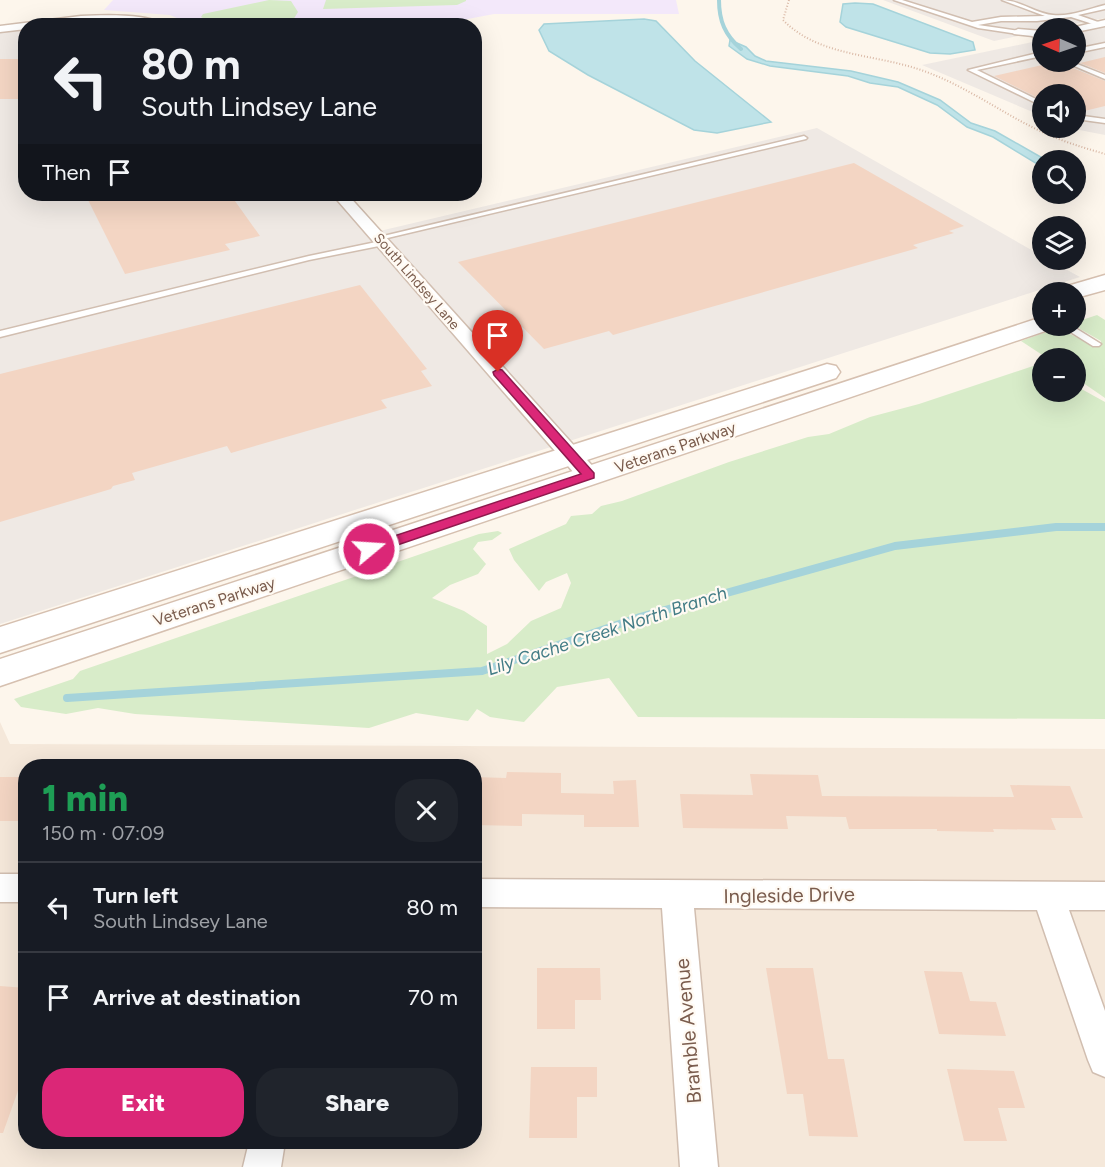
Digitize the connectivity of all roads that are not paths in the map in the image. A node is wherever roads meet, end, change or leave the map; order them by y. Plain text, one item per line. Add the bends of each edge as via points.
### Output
1 (897, 0) edge
2 (1005, 0) edge
3 (1105, 7) edge
4 (1071, 15) junction
5 (1051, 17) junction
6 (1102, 23) edge
7 (972, 24) junction
8 (18, 27) edge
9 (1086, 27) edge
10 (0, 29) edge
11 (1018, 32) joint
12 (1032, 33) edge
13 (1105, 45) edge
14 (1086, 49) edge
15 (1032, 56) edge
16 (1086, 69) edge
17 (1105, 77) edge
18 (1032, 99) edge
19 (1086, 118) edge
20 (1105, 121) edge
21 (804, 138) dead end
22 (345, 201) edge
23 (380, 241) junction
24 (1105, 282) edge
25 (1086, 288) edge
26 (1105, 304) edge
27 (1032, 306) edge
28 (1086, 310) edge
29 (1032, 327) edge
30 (0, 334) edge
31 (1083, 336) edge
32 (1096, 344) dead end
33 (581, 465) junction
34 (0, 640) edge
35 (0, 673) edge
36 (0, 888) edge
37 (18, 888) edge
38 (482, 892) edge
39 (677, 895) junction
40 (1048, 896) junction
41 (1105, 896) edge
42 (1105, 1060) edge
43 (266, 1149) edge
44 (262, 1167) edge
45 (699, 1167) edge

1 - 7 lane
2 - 5 lane
3 - 4 lane
4 - 5 lane
4 - 6 lane
5 - 7 lane
6 - 9 street
7 - 11 lane
8 - 10 street
11 - 12 street
13 - 14 lane
15 - 18 lane via 971,70
16 - 17 lane
19 - 20 lane
21 - 23 lane
22 - 23 street, South Lindsey Lane
23 - 30 lane
23 - 33 street, South Lindsey Lane
24 - 25 main road
26 - 28 main road
27 - 33 main road, Veterans Parkway
29 - 33 main road, Veterans Parkway
31 - 32 lane
33 - 34 main road, Veterans Parkway
33 - 35 main road, Veterans Parkway
36 - 37 street
38 - 39 street, Ingleside Drive
39 - 40 street, Ingleside Drive
39 - 45 street, Bramble Avenue
40 - 41 street, Ingleside Drive
40 - 42 street
43 - 44 street

